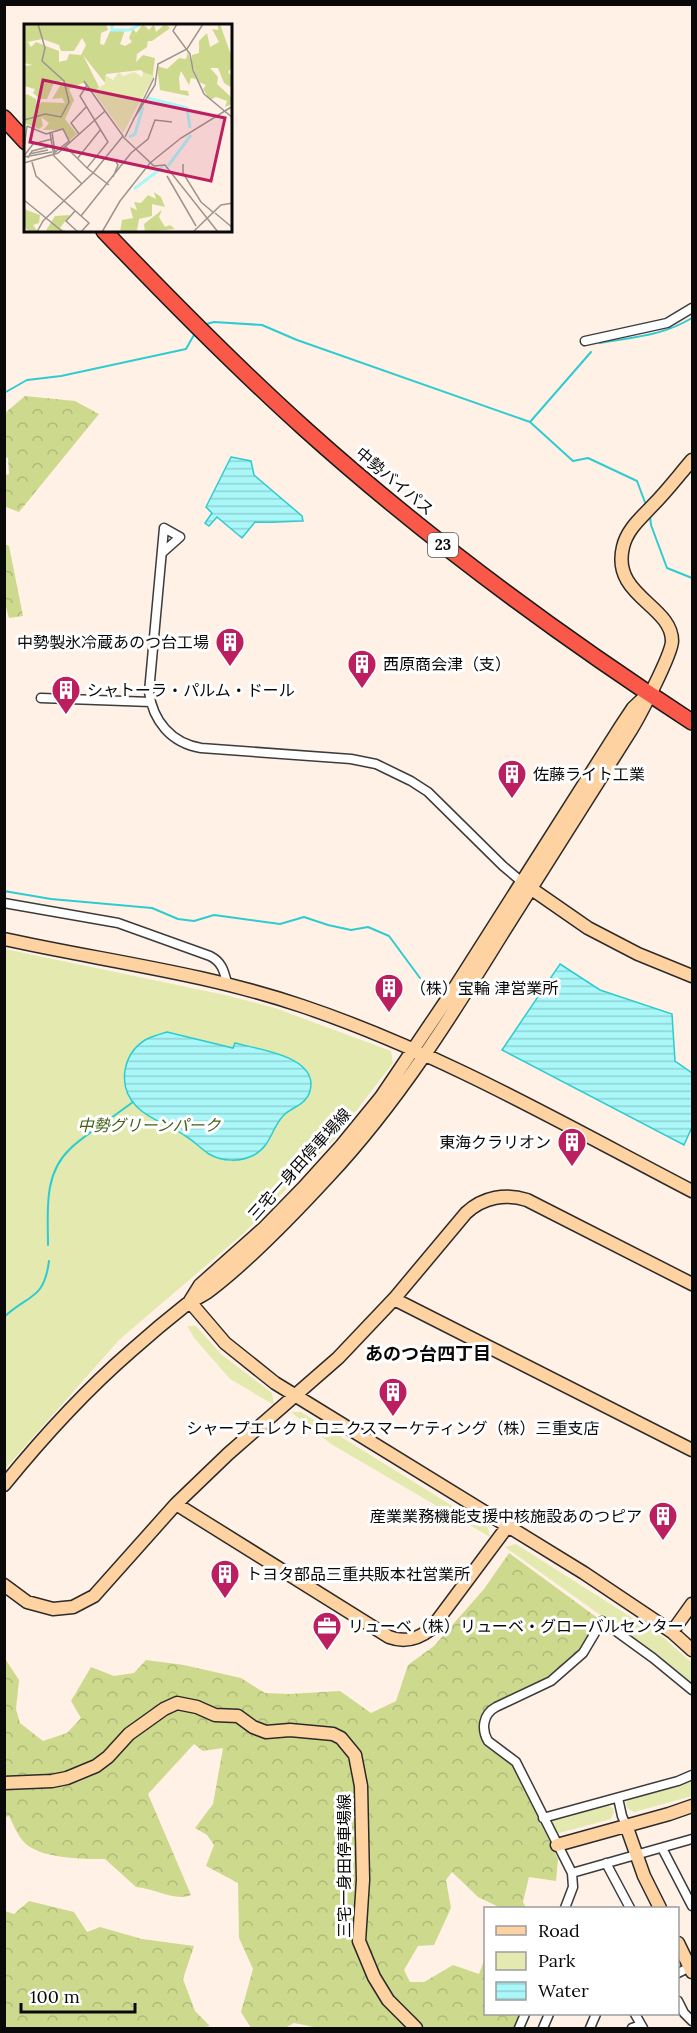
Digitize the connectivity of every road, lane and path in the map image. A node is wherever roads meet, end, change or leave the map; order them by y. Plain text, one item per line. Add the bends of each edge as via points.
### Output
1 (4, 118) edge
2 (24, 140) edge
3 (105, 232) edge
4 (693, 308) edge
5 (585, 340) dead end
6 (693, 460) edge
7 (162, 553) dead end
8 (649, 693) junction
9 (41, 698) dead end
10 (151, 702) junction
11 (693, 722) edge
12 (526, 885) junction
13 (4, 903) edge
14 (4, 939) edge
15 (693, 976) edge
16 (227, 983) junction
17 (421, 1052) junction
18 (693, 1191) edge
19 (693, 1284) edge
20 (394, 1299) junction
21 (190, 1302) junction
22 (296, 1396) junction
23 (693, 1450) edge
24 (4, 1485) edge
25 (176, 1504) junction
26 (507, 1527) junction
27 (4, 1585) edge
28 (693, 1604) edge
29 (672, 1632) junction
30 (693, 1650) edge
31 (693, 1690) edge
32 (693, 1775) edge
33 (4, 1783) edge
34 (618, 1798) junction
35 (693, 1806) edge
36 (543, 1818) junction
37 (626, 1825) junction
38 (693, 1839) edge
39 (557, 1845) junction
40 (662, 1848) junction
41 (636, 1855) junction
42 (606, 1863) junction
43 (572, 1873) junction
44 (693, 1906) edge
45 (565, 1907) edge
46 (629, 1907) edge
47 (660, 1907) edge
48 (679, 1945) edge
49 (691, 1969) edge
50 (679, 2003) edge
51 (693, 2021) edge
52 (416, 2028) edge

1 - 2 highway
3 - 8 highway, 中勢バイパス / 23 via 305,429 439,542
4 - 5 street via 667,323
6 - 8 street, 三宅一身田停車場線 via 642,515 623,544 622,563 629,584 666,622 671,636 670,651
7 - 10 street
8 - 11 highway, 中勢バイパス / 23
8 - 12 street, 三宅一身田停車場線 via 638,719
9 - 10 street
10 - 12 street via 167,731 192,747 351,759 398,774 428,792
12 - 15 street via 588,928
12 - 17 street, 三宅一身田停車場線
13 - 16 street via 118,923 210,956 222,966
14 - 16 street
16 - 17 street via 301,1005
17 - 18 street
17 - 21 street, 三宅一身田停車場線 via 341,1146 264,1228 200,1285
19 - 20 street via 533,1202 503,1196 481,1202 466,1213
20 - 22 street
20 - 23 street
21 - 22 street via 240,1357
21 - 24 street, 三宅一身田停車場線 via 108,1372
22 - 25 street
22 - 26 street
25 - 26 street via 389,1637 404,1640 418,1638 431,1629
25 - 27 street via 106,1584 83,1603 66,1609 46,1608 27,1602
26 - 29 street
28 - 29 street
29 - 30 street
31 - 36 street via 602,1621 583,1653 551,1681 491,1710 484,1727 486,1737 516,1762
32 - 34 street
33 - 52 street, 三宅一身田停車場線 via 52,1781 96,1766 129,1734 177,1703 215,1715 237,1716 266,1732 290,1730 341,1738 355,1755 361,1786 363,1880 359,1941 388,2000
34 - 36 street
34 - 37 street
35 - 37 street
36 - 39 street
37 - 39 street
37 - 41 street
38 - 40 street
39 - 43 street
40 - 41 street
40 - 44 street
41 - 42 street
41 - 47 street
42 - 43 street
42 - 46 street
43 - 45 street via 573,1887
48 - 49 street
50 - 51 street

